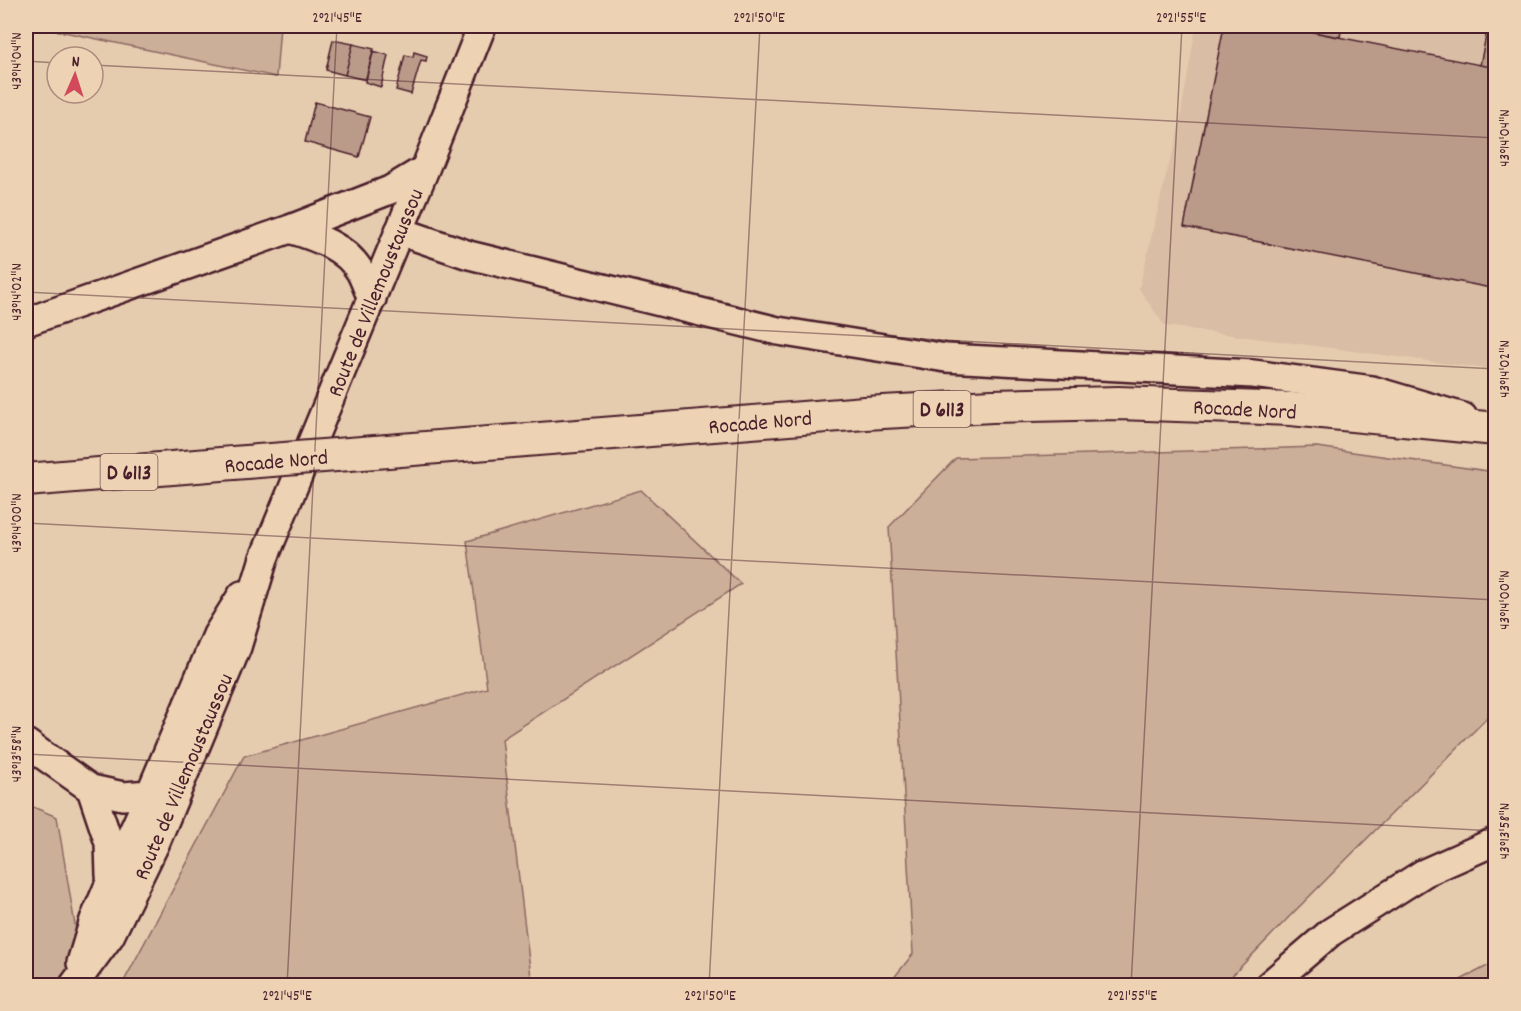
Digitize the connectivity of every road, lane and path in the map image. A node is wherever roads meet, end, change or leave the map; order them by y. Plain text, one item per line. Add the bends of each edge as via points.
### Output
1 (482, 26) edge
2 (425, 169) junction
3 (290, 229) junction
4 (399, 231) junction
5 (372, 299) junction
6 (26, 322) edge
7 (1496, 428) edge
8 (26, 480) edge
9 (264, 558) junction
10 (26, 742) edge
11 (180, 781) junction
12 (91, 789) junction
13 (150, 794) junction
14 (1496, 841) edge
15 (111, 880) junction
16 (74, 984) edge
17 (1268, 986) edge

1 - 2 street, Route de Villemoustaussou
2 - 3 street via 390,190
2 - 4 street, Route de Villemoustaussou
3 - 5 street via 319,238 347,255 360,271
3 - 6 street
4 - 5 street, Route de Villemoustaussou
4 - 7 street via 469,255 778,331 946,358 1253,374 1372,390
5 - 9 street, Route de Villemoustaussou
7 - 8 main road, Rocade Nord / D 6113, bridge via 1292,410 1118,403 992,406
9 - 11 street, Route de Villemoustaussou via 237,647
9 - 13 street, Route de Villemoustaussou via 217,635
10 - 12 street
11 - 13 street
11 - 16 street, Route de Villemoustaussou via 155,844 110,936
12 - 13 street via 123,795
12 - 15 street via 109,843
13 - 15 street, Route de Villemoustaussou
14 - 17 street via 1424,873 1331,932
15 - 16 street, Route de Villemoustaussou

